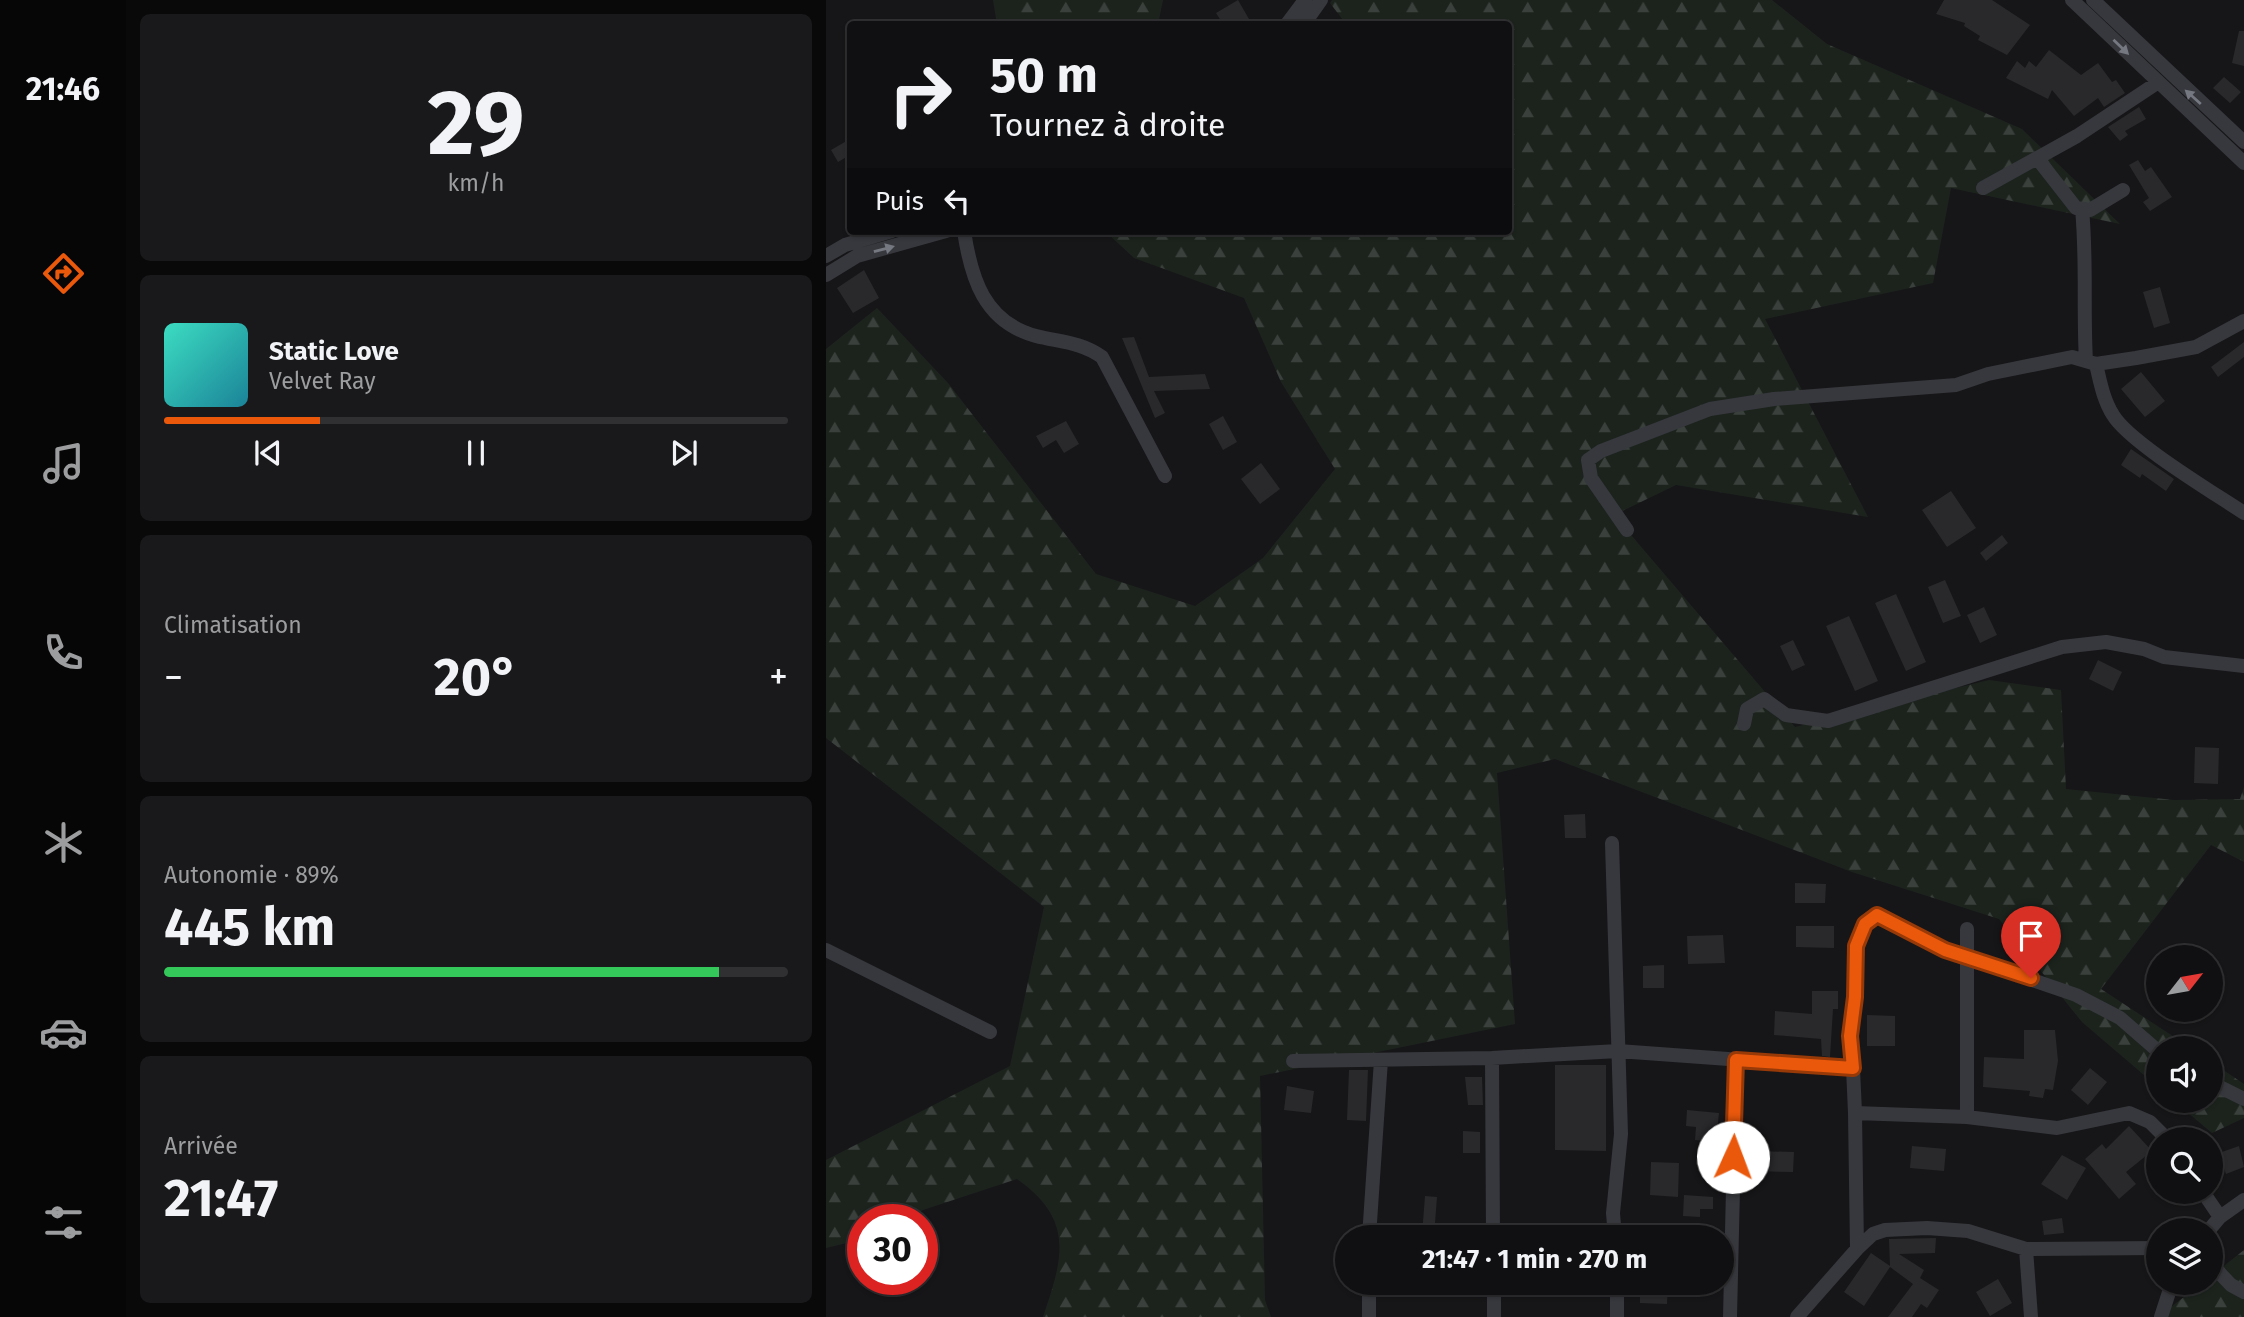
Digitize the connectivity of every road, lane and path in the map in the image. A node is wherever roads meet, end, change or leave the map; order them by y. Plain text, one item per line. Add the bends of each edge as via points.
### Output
1 (1305, 0) edge
2 (1321, 0) edge
3 (2072, 0) edge
4 (2093, 0) edge
5 (1289, 21) edge
6 (1306, 21) edge
7 (2157, 83) junction
8 (2244, 142) edge
9 (2037, 158) junction
10 (2244, 163) edge
11 (1983, 188) dead end
12 (2123, 190) dead end
13 (2082, 209) junction
14 (879, 235) edge
15 (932, 235) edge
16 (965, 235) edge
17 (826, 256) edge
18 (826, 275) edge
19 (2244, 322) edge
20 (2091, 362) junction
21 (1165, 476) dead end
22 (2244, 513) edge
23 (1627, 530) dead end
24 (2244, 666) edge
25 (1744, 724) dead end
26 (1612, 843) dead end
27 (1967, 929) dead end
28 (826, 950) edge
29 (1967, 959) junction
30 (990, 1032) dead end
31 (2146, 1041) edge
32 (1618, 1051) junction
33 (1492, 1058) junction
34 (1381, 1060) junction
35 (1736, 1060) junction
36 (1293, 1061) dead end
37 (1853, 1068) junction
38 (2223, 1088) edge
39 (2244, 1099) edge
40 (1855, 1113) junction
41 (1966, 1117) junction
42 (2155, 1127) edge
43 (2244, 1200) edge
44 (2211, 1204) edge
45 (2220, 1217) joint
46 (1370, 1225) edge
47 (1493, 1225) edge
48 (1614, 1225) edge
49 (2146, 1248) edge
50 (1857, 1249) junction
51 (2026, 1249) junction
52 (2223, 1277) edge
53 (2244, 1292) edge
54 (1369, 1295) edge
55 (1494, 1295) edge
56 (1616, 1295) edge
57 (2168, 1295) edge
58 (1369, 1317) edge
59 (1494, 1317) edge
60 (1617, 1317) edge
61 (1730, 1317) edge
62 (1797, 1317) edge
63 (2031, 1317) edge
64 (2161, 1317) edge

1 - 5 street
2 - 6 street
3 -> 7 street
8 -> 4 street
7 - 9 street
7 - 10 street
9 - 11 street
9 - 13 street via 2076,208
12 - 13 street via 2090,210
13 - 20 street via 2087,257 2083,314
14 - 17 street
18 -> 15 street via 857,256
16 - 21 street via 970,270 994,313 1009,326 1086,345 1102,357
19 - 20 street via 2196,347
20 - 22 street via 2114,418 2145,445
20 - 23 street via 2072,356 1956,385 1710,409 1652,430 1588,460 1591,478
24 - 25 street via 2095,643 2062,647 1828,721 1786,715 1764,699 1747,709
26 - 32 street
27 - 29 street
28 - 30 street
29 - 31 street via 2076,995 2120,1018
29 - 37 street via 1877,915 1865,924 1856,946 1850,1036
29 - 41 street
32 - 33 street
32 - 35 street
32 - 48 street via 1620,1163
33 - 34 street
33 - 47 street
34 - 36 street
34 - 46 street
35 - 37 street
35 - 61 street
37 - 40 street
38 - 39 street
40 - 41 street
40 - 50 street
41 - 42 street via 2057,1128 2129,1114
43 - 45 street
44 - 45 street
49 - 51 street
50 - 51 street via 1885,1230 1927,1228 1968,1231
50 - 62 street
51 - 63 street
52 - 53 street
54 - 58 street
55 - 59 street
56 - 60 street
57 - 64 street

